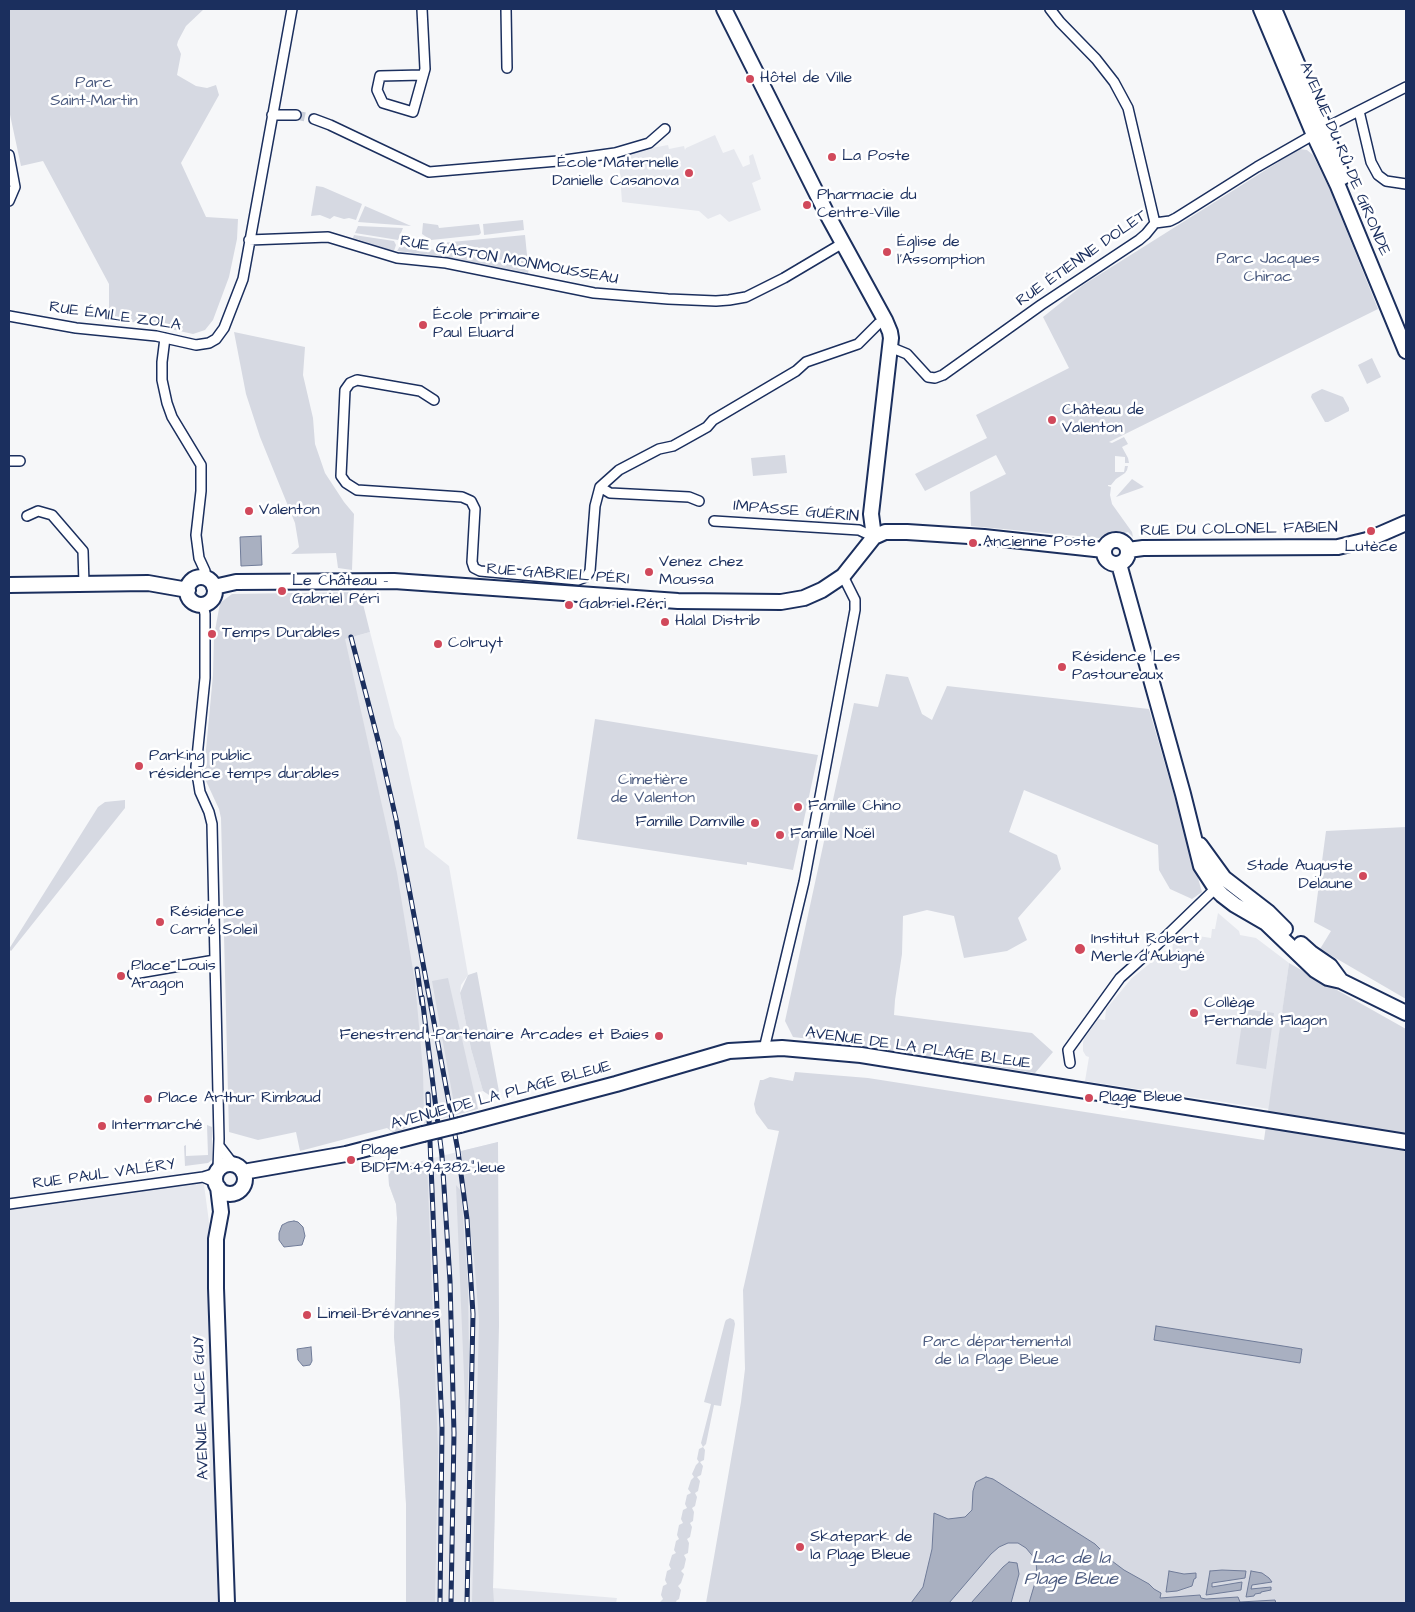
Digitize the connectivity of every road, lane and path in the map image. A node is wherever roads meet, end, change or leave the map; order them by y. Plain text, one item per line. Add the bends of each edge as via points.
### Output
1 (292, 9) edge
2 (422, 9) edge
3 (506, 9) edge
4 (1050, 9) edge
5 (1261, 9) edge
6 (1274, 9) edge
7 (728, 10) edge
8 (507, 68) dead end
9 (423, 75) junction
10 (1406, 87) edge
11 (1359, 111) junction
12 (272, 115) junction
13 (296, 115) tunnel mouth
14 (314, 119) tunnel mouth
15 (665, 129) dead end
16 (1319, 132) junction
17 (9, 155) edge
18 (1406, 184) edge
19 (9, 200) edge
20 (1156, 223) junction
21 (249, 240) junction
22 (843, 243) junction
23 (9, 316) edge
24 (885, 320) junction
25 (1406, 335) edge
26 (166, 338) junction
27 (890, 347) junction
28 (1406, 351) edge
29 (434, 400) dead end
30 (9, 461) edge
31 (20, 461) dead end
32 (600, 488) junction
33 (699, 501) dead end
34 (27, 516) dead end
35 (714, 521) dead end
36 (1406, 523) edge
37 (874, 537) junction
38 (1104, 550) junction
39 (1128, 550) junction
40 (1119, 564) junction
41 (530, 576) junction
42 (843, 576) junction
43 (210, 583) junction
44 (84, 584) junction
45 (9, 585) edge
46 (188, 590) junction
47 (529, 591) junction
48 (203, 605) junction
49 (1220, 884) junction
50 (215, 960) junction
51 (133, 974) dead end
52 (1406, 1013) edge
53 (764, 1049) junction
54 (1070, 1063) dead end
55 (1406, 1142) edge
56 (220, 1147) junction
57 (240, 1172) junction
58 (214, 1178) junction
59 (233, 1193) junction
60 (9, 1204) edge
61 (221, 1212) junction
62 (227, 1603) edge

1 - 12 street
2 - 9 street
3 - 8 street
4 - 20 street via 1096,59 1128,108
5 - 16 street, AVENUE DU RÛ DE GIRONDE
6 - 16 street, AVENUE DU RÛ DE GIRONDE
7 - 22 street
9 - 9 street via 413,112 384,103 377,90 380,76
10 - 11 street, RUE ÉTIENNE DOLET
11 - 16 street, RUE ÉTIENNE DOLET
11 - 18 street via 1371,162 1378,175 1386,181
12 - 13 street
12 - 21 street
14 - 15 street via 429,172 615,153 648,143
16 - 20 street, RUE ÉTIENNE DOLET via 1176,218
16 - 25 street, AVENUE DU RÛ DE GIRONDE
16 - 28 street, AVENUE DU RÛ DE GIRONDE
17 - 19 street via 15,186
20 - 27 street, RUE ÉTIENNE DOLET via 1139,240 943,375 928,377 907,354
21 - 22 street, RUE GASTON MONMOUSSEAU via 328,237 397,258 446,263 594,293 729,300 746,296 784,278
21 - 26 street, RUE ÉMILE ZOLA via 243,279 224,328 216,339 196,346
22 - 24 street
23 - 26 street, RUE ÉMILE ZOLA via 76,328
24 - 27 street via 891,338
24 - 32 street via 858,344 806,362 713,420 707,427 619,470
26 - 43 street via 162,380 167,403 201,465 202,491 196,536 199,558
27 - 37 street via 872,491
29 - 41 street via 420,391 357,380 350,383 345,390 341,476 357,490 462,497 471,501 475,509 474,568
30 - 31 street
32 - 33 street via 610,493 689,497
32 - 41 street via 595,506 590,571 586,577 578,580
34 - 44 street via 38,511 52,515 58,522 83,552
35 - 37 street, IMPASSE GUÉRIN via 859,530
36 - 39 street, RUE DU COLONEL FABIEN via 1367,540 1338,547
37 - 38 street via 885,532 907,532
37 - 42 street, RUE GABRIEL PÉRI
38 - 39 street via 1108,543 1116,540 1124,543
38 - 40 street via 1107,562
39 - 40 street via 1126,559
40 - 49 street via 1201,866
41 - 47 street
42 - 47 street, RUE GABRIEL PÉRI via 804,598 781,602 678,602
42 - 53 street via 855,600 854,610 804,882
43 - 46 street via 196,579
43 - 47 street, RUE GABRIEL PÉRI via 342,580
43 - 48 street via 215,592 212,600
44 - 45 street
44 - 46 street via 148,583
46 - 48 street via 190,599
48 - 50 street via 205,678 196,767 200,792 212,824
49 - 52 street via 1235,905 1266,923 1315,970
49 - 54 street via 1120,978 1068,1050
50 - 51 street
50 - 56 street
53 - 55 street, AVENUE DE LA PLAGE BLEUE via 861,1055
53 - 57 street, AVENUE DE LA PLAGE BLEUE, bridge via 729,1051 616,1084 346,1154
56 - 57 street
56 - 58 street
57 - 58 street via 225,1165
57 - 59 street via 241,1188
58 - 59 street via 224,1192
58 - 60 street, RUE PAUL VALÉRY
58 - 61 street, AVENUE ALICE GUY
59 - 61 street, AVENUE ALICE GUY
61 - 62 street, AVENUE ALICE GUY via 216,1239 216,1288

